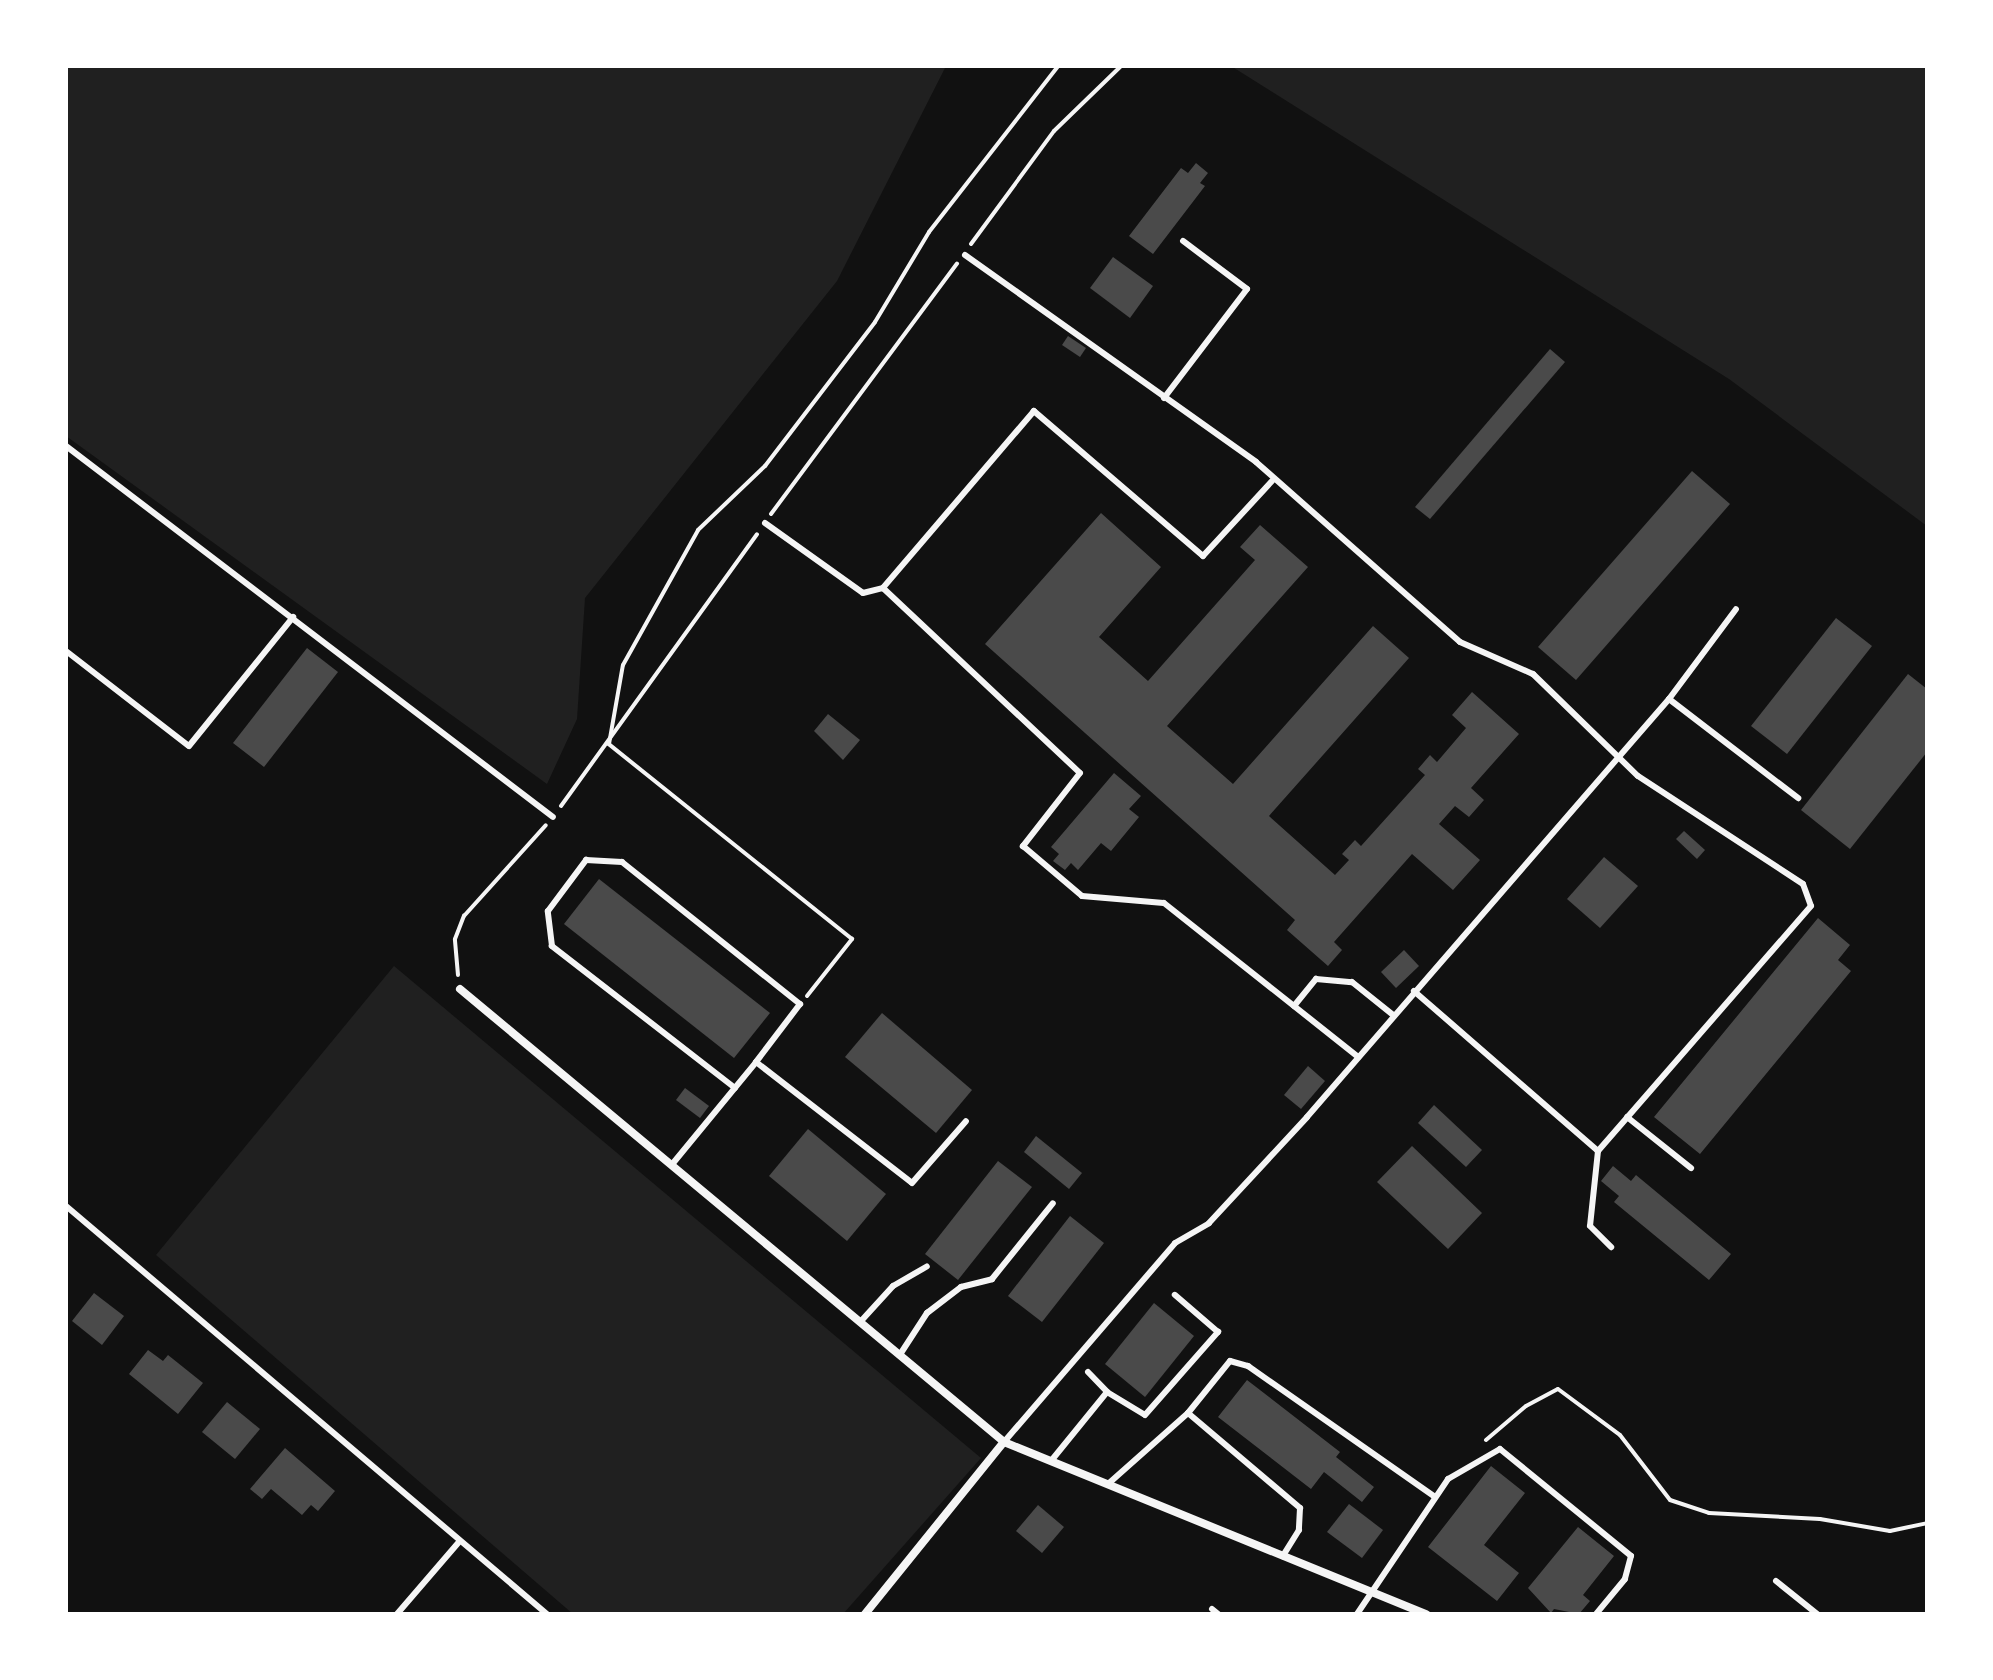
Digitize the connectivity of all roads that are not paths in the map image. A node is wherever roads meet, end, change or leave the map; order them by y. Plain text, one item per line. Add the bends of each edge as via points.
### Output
1 (1183, 241) dead end
2 (965, 255) dead end
3 (1164, 398) junction
4 (66, 446) edge
5 (1272, 481) junction
6 (765, 523) dead end
7 (883, 588) junction
8 (1736, 609) dead end
9 (293, 617) junction
10 (66, 651) edge
11 (1669, 699) junction
12 (1617, 754) junction
13 (1798, 798) dead end
14 (553, 817) dead end
15 (460, 989) dead end
16 (1414, 991) junction
17 (1294, 1006) junction
18 (1393, 1015) junction
19 (1358, 1057) junction
20 (756, 1062) junction
21 (735, 1088) junction
22 (1627, 1117) junction
23 (966, 1121) dead end
24 (1598, 1151) junction
25 (674, 1162) junction
26 (1691, 1168) dead end
27 (1053, 1203) dead end
28 (66, 1206) edge
29 (1611, 1247) dead end
30 (927, 1266) dead end
31 (1175, 1295) dead end
32 (862, 1320) junction
33 (901, 1353) junction
34 (1088, 1372) dead end
35 (1107, 1392) junction
36 (1188, 1413) junction
37 (1004, 1442) junction
38 (1051, 1461) junction
39 (1108, 1484) junction
40 (1435, 1497) junction
41 (458, 1543) junction
42 (1282, 1559) junction
43 (1776, 1581) dead end
44 (1369, 1592) junction
45 (397, 1614) edge
46 (547, 1614) edge
47 (865, 1614) edge
48 (1357, 1614) edge
49 (1426, 1614) edge
50 (1596, 1614) edge
51 (1817, 1614) edge

1 - 3 lane via 1247,289
2 - 3 lane
3 - 5 lane via 1256,462
4 - 9 lane
5 - 7 lane via 1203,556 1034,411
5 - 12 lane via 1460,642 1533,674
6 - 7 lane via 863,593
7 - 17 lane via 1080,773 1023,846 1082,896 1164,903
8 - 11 lane
9 - 10 lane via 189,746
9 - 14 lane
11 - 12 lane
11 - 13 lane
12 - 16 lane
12 - 22 lane via 1638,776 1803,884 1811,906
15 - 25 street
16 - 18 lane
16 - 24 lane
17 - 18 lane via 1316,979 1352,982
17 - 19 lane
18 - 19 lane
19 - 37 lane via 1209,1223 1175,1243
20 - 21 lane
20 - 21 lane via 800,1004 622,862 586,860 548,911 552,946
20 - 23 lane via 912,1183
21 - 25 lane
22 - 24 lane
22 - 26 lane
24 - 29 lane via 1590,1226
25 - 32 street
27 - 33 lane via 992,1279 961,1287 927,1313
28 - 41 lane
30 - 32 lane via 893,1286
31 - 35 lane via 1218,1332 1145,1415
32 - 33 street
33 - 37 street
34 - 35 lane
35 - 38 lane
36 - 39 lane
36 - 40 lane via 1230,1361 1248,1366
36 - 42 lane via 1300,1508 1299,1530
37 - 38 street
37 - 47 street
38 - 39 street
39 - 42 street
40 - 44 lane
40 - 50 lane via 1448,1479 1500,1449 1631,1556 1625,1579
41 - 45 lane
41 - 46 lane
42 - 44 street
43 - 51 lane
44 - 48 lane
44 - 49 street

